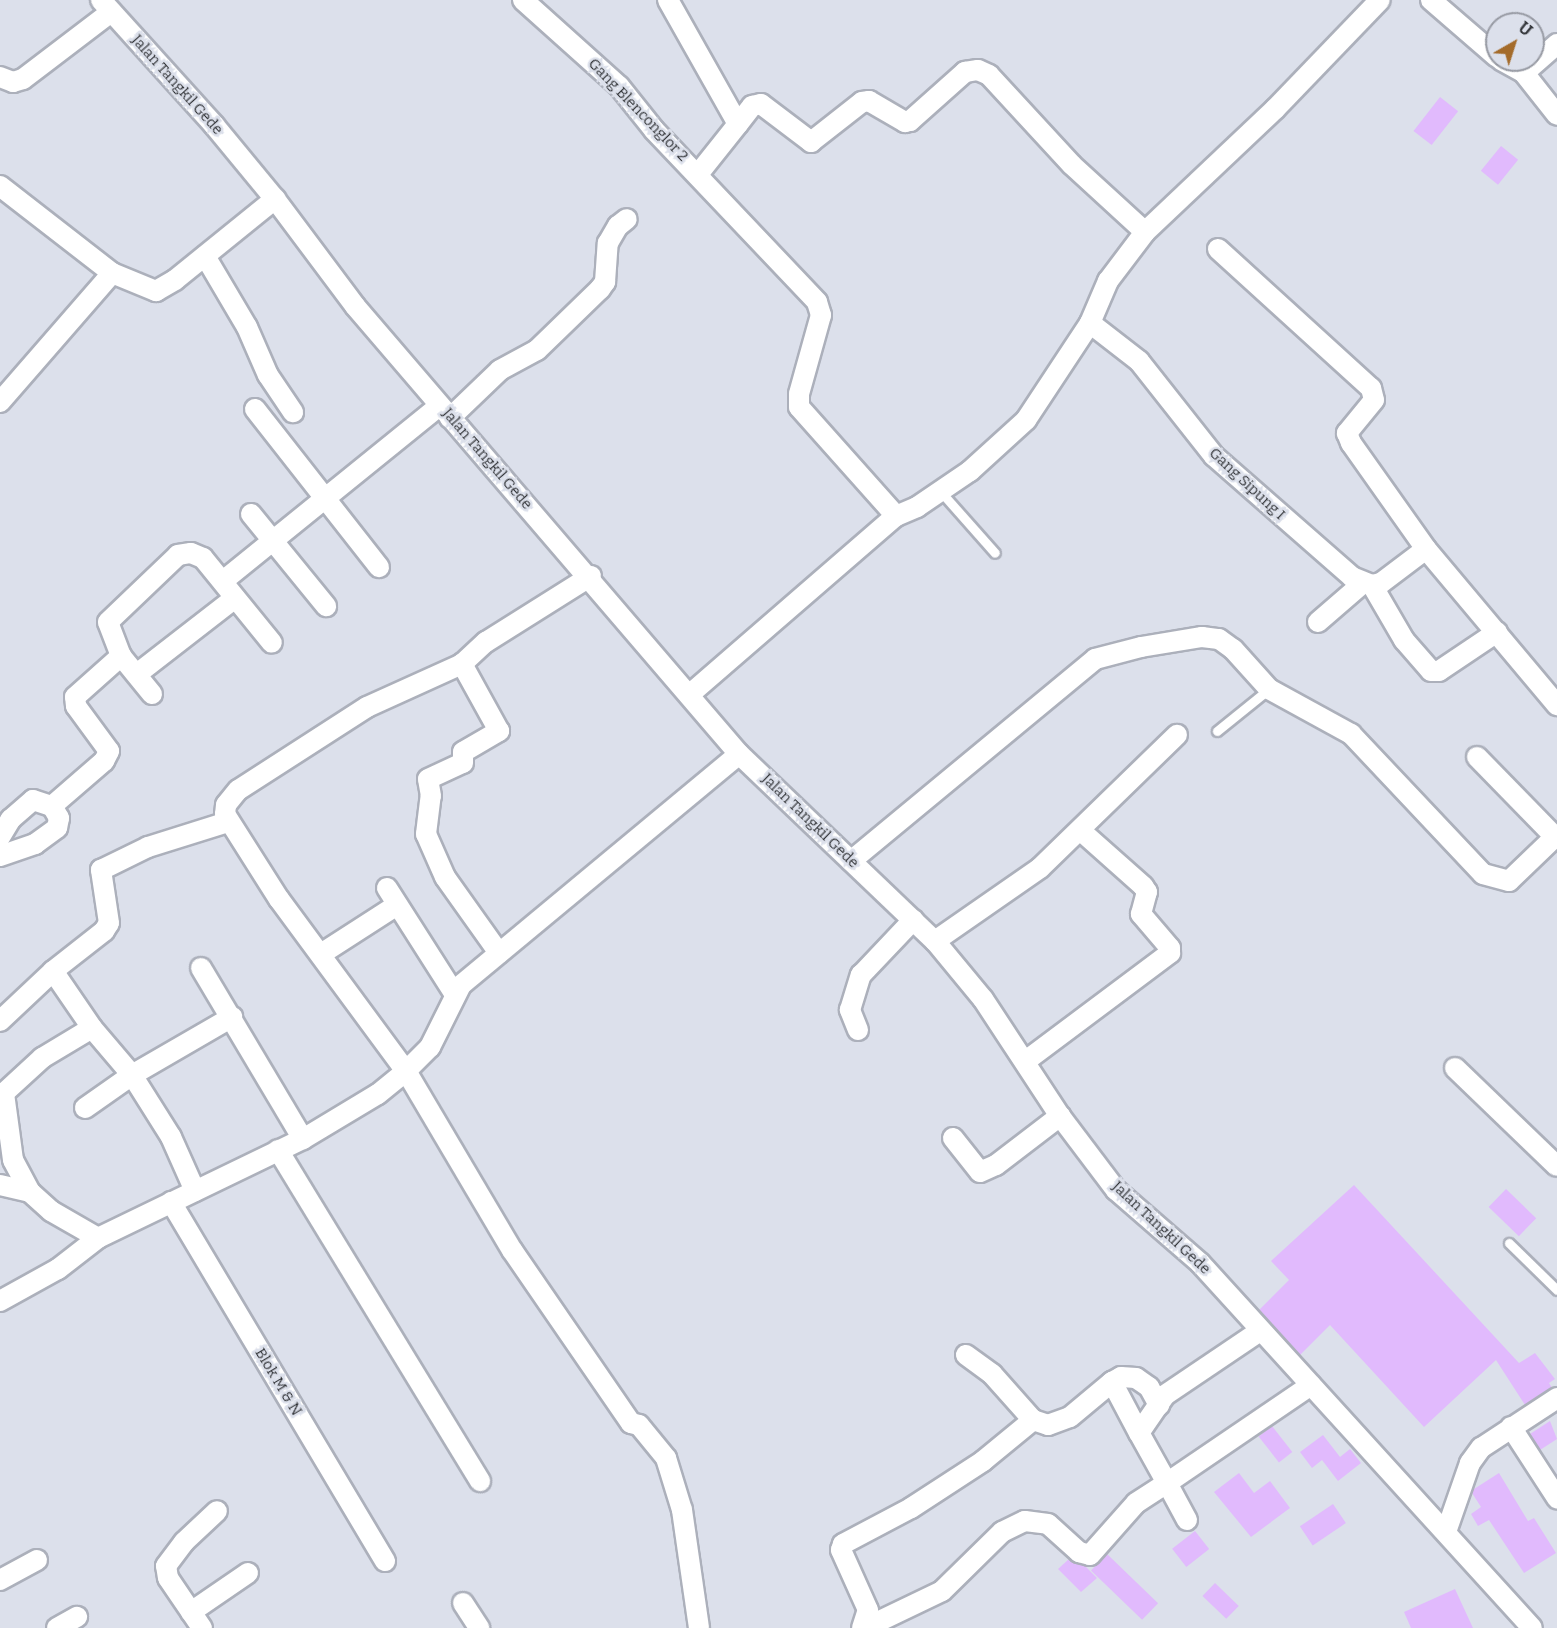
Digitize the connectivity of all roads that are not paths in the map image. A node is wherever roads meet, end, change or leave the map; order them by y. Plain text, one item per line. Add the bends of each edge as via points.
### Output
1 (523, 0) edge
2 (668, 0) edge
3 (1380, 0) edge
4 (1431, 0) edge
5 (106, 6) edge
6 (1557, 44) edge
7 (1485, 47) edge
8 (1524, 73) joint
9 (0, 77) edge
10 (1557, 115) edge
11 (738, 124) junction
12 (699, 173) junction
13 (0, 186) edge
14 (275, 199) junction
15 (627, 219) dead end
16 (1145, 232) junction
17 (1218, 249) dead end
18 (205, 256) junction
19 (112, 273) junction
20 (1090, 323) junction
21 (0, 402) edge
22 (255, 409) dead end
23 (445, 411) junction
24 (293, 412) dead end
25 (941, 492) junction
26 (324, 501) junction
27 (251, 514) dead end
28 (896, 516) junction
29 (272, 540) junction
30 (1426, 549) junction
31 (995, 553) dead end
32 (379, 567) dead end
33 (591, 576) junction
34 (223, 581) junction
35 (1368, 584) junction
36 (235, 598) junction
37 (326, 606) dead end
38 (1318, 622) dead end
39 (1497, 632) junction
40 (272, 643) dead end
41 (121, 656) junction
42 (462, 664) junction
43 (137, 674) junction
44 (1269, 689) junction
45 (152, 694) dead end
46 (689, 695) junction
47 (1555, 698) edge
48 (1217, 731) dead end
49 (1177, 735) dead end
50 (740, 754) junction
51 (1477, 757) dead end
52 (52, 807) junction
53 (228, 822) junction
54 (1082, 831) junction
55 (1556, 836) edge
56 (0, 837) edge
57 (0, 856) edge
58 (851, 861) junction
59 (387, 888) dead end
60 (397, 905) junction
61 (913, 920) junction
62 (935, 941) junction
63 (499, 953) junction
64 (321, 954) junction
65 (201, 968) dead end
66 (53, 971) junction
67 (454, 993) junction
68 (232, 1017) junction
69 (0, 1022) edge
70 (92, 1028) junction
71 (858, 1030) dead end
72 (1027, 1060) junction
73 (1455, 1068) dead end
74 (406, 1071) junction
75 (132, 1075) junction
76 (3, 1083) edge
77 (85, 1108) dead end
78 (1060, 1116) junction
79 (953, 1138) dead end
80 (303, 1139) junction
81 (278, 1150) junction
82 (1557, 1166) edge
83 (0, 1185) edge
84 (195, 1191) junction
85 (30, 1192) junction
86 (171, 1202) junction
87 (98, 1238) junction
88 (1509, 1243) dead end
89 (1557, 1290) edge
90 (0, 1301) edge
91 (1260, 1331) junction
92 (966, 1355) dead end
93 (1112, 1382) junction
94 (1311, 1385) junction
95 (1557, 1398) edge
96 (1159, 1405) junction
97 (1033, 1420) junction
98 (1510, 1427) junction
99 (1140, 1433) junction
100 (480, 1481) dead end
101 (1167, 1483) junction
102 (1557, 1498) edge
103 (217, 1511) dead end
104 (1187, 1520) dead end
105 (1446, 1532) junction
106 (37, 1560) dead end
107 (385, 1561) dead end
108 (248, 1573) dead end
109 (0, 1580) edge
110 (463, 1603) dead end
111 (77, 1617) dead end
112 (197, 1620) edge
113 (57, 1628) edge
114 (479, 1628) edge
115 (699, 1628) edge
116 (863, 1628) edge
117 (1532, 1628) edge

1 - 12 street, Gang Blenconglor 2 via 619,86 647,122
2 - 11 street
3 - 16 street via 1275,109
4 - 7 street
5 - 9 street via 23,79 13,82
5 - 14 street, Jalan Tangkil Gede
6 - 8 street
8 - 10 street
11 - 12 street
11 - 16 street via 752,106 761,104 811,142 862,102 869,101 905,122 910,121 965,72 978,70 989,75 1072,165
12 - 28 street, Gang Blenconglor 2 via 817,302 821,315 799,394 799,407
13 - 19 street
14 - 18 street
14 - 23 street, Jalan Tangkil Gede via 355,306
15 - 23 street via 608,243 605,282 600,289 537,350 500,370
16 - 20 street via 1108,281
17 - 30 street via 1371,388 1374,400 1347,433
18 - 19 street via 156,291
18 - 24 street via 247,327 268,375
19 - 21 street
20 - 25 street via 1026,420 998,448
20 - 35 street, Gang Sipung I via 1139,361 1228,469
22 - 26 street
23 - 26 street
23 - 33 street, Jalan Tangkil Gede
25 - 28 street
25 - 31 lane
26 - 29 street
26 - 32 street
27 - 29 street
28 - 46 street
29 - 34 street
29 - 37 street
30 - 35 street
30 - 39 street
33 - 42 street via 486,642
33 - 46 street, Jalan Tangkil Gede
34 - 36 street
34 - 41 street via 203,558 191,553 178,555 111,615 108,629
35 - 38 street
35 - 39 street, Gang Sipung I via 1404,640 1431,670 1439,671
36 - 40 street
36 - 43 street
39 - 47 street
41 - 43 street
41 - 52 street via 75,697 76,706 109,751 104,761
42 - 53 street via 367,707 238,790 226,805
42 - 63 street via 499,731 462,752 463,763 430,777 426,834 445,877
43 - 45 street
44 - 48 lane
44 - 55 street via 1303,710 1328,719 1364,746 1483,874 1509,881
44 - 58 street via 1219,639 1162,642 1095,659
46 - 50 street, Jalan Tangkil Gede
49 - 54 street
50 - 58 street, Jalan Tangkil Gede
50 - 63 street
51 - 55 street
52 - 56 street via 33,800 11,819
52 - 57 street via 59,818 57,828 35,844
53 - 64 street
53 - 66 street via 148,847 101,870 109,922 104,931
54 - 62 street via 1040,868
54 - 72 street via 1143,886 1146,892 1141,914 1170,953
58 - 61 street, Jalan Tangkil Gede
59 - 60 street
60 - 64 street
60 - 67 street
61 - 62 street, Jalan Tangkil Gede
61 - 71 street via 861,975 850,1010
62 - 72 street, Jalan Tangkil Gede
63 - 67 street
64 - 74 street
65 - 68 street
66 - 69 street
66 - 70 street
67 - 74 street via 430,1047
68 - 75 street
68 - 80 street
70 - 75 street
70 - 76 street
72 - 78 street, Jalan Tangkil Gede
73 - 82 street
74 - 80 street via 378,1094
74 - 115 street via 512,1250 631,1423 639,1425 666,1458 676,1484
75 - 77 street
75 - 84 street via 171,1137
76 - 85 street via 8,1142 16,1170
78 - 79 street via 980,1172
78 - 91 street, Jalan Tangkil Gede via 1116,1190 1200,1263
80 - 81 street
81 - 84 street
81 - 100 street
83 - 85 street
84 - 86 street
85 - 87 street via 51,1211
86 - 87 street
86 - 107 street, Blok M & N
87 - 90 street via 58,1269
88 - 89 lane
91 - 94 street, Jalan Tangkil Gede
91 - 96 street via 1171,1389
92 - 97 street via 992,1374
93 - 96 street via 1121,1377 1136,1378 1149,1387
93 - 97 street via 1055,1425
93 - 99 street
94 - 101 street
94 - 105 street, Jalan Tangkil Gede
95 - 98 street
96 - 99 street
97 - 116 street via 974,1467 911,1508 841,1545 868,1610
98 - 102 street
98 - 105 street via 1481,1448 1470,1462
99 - 101 street
101 - 104 street
101 - 116 street via 1136,1503 1090,1555 1079,1552 1048,1524 1025,1521 1002,1532 942,1591
103 - 112 street via 184,1542 166,1566 168,1578
105 - 117 street, Jalan Tangkil Gede
106 - 109 street
108 - 112 street
110 - 114 street
111 - 113 street

